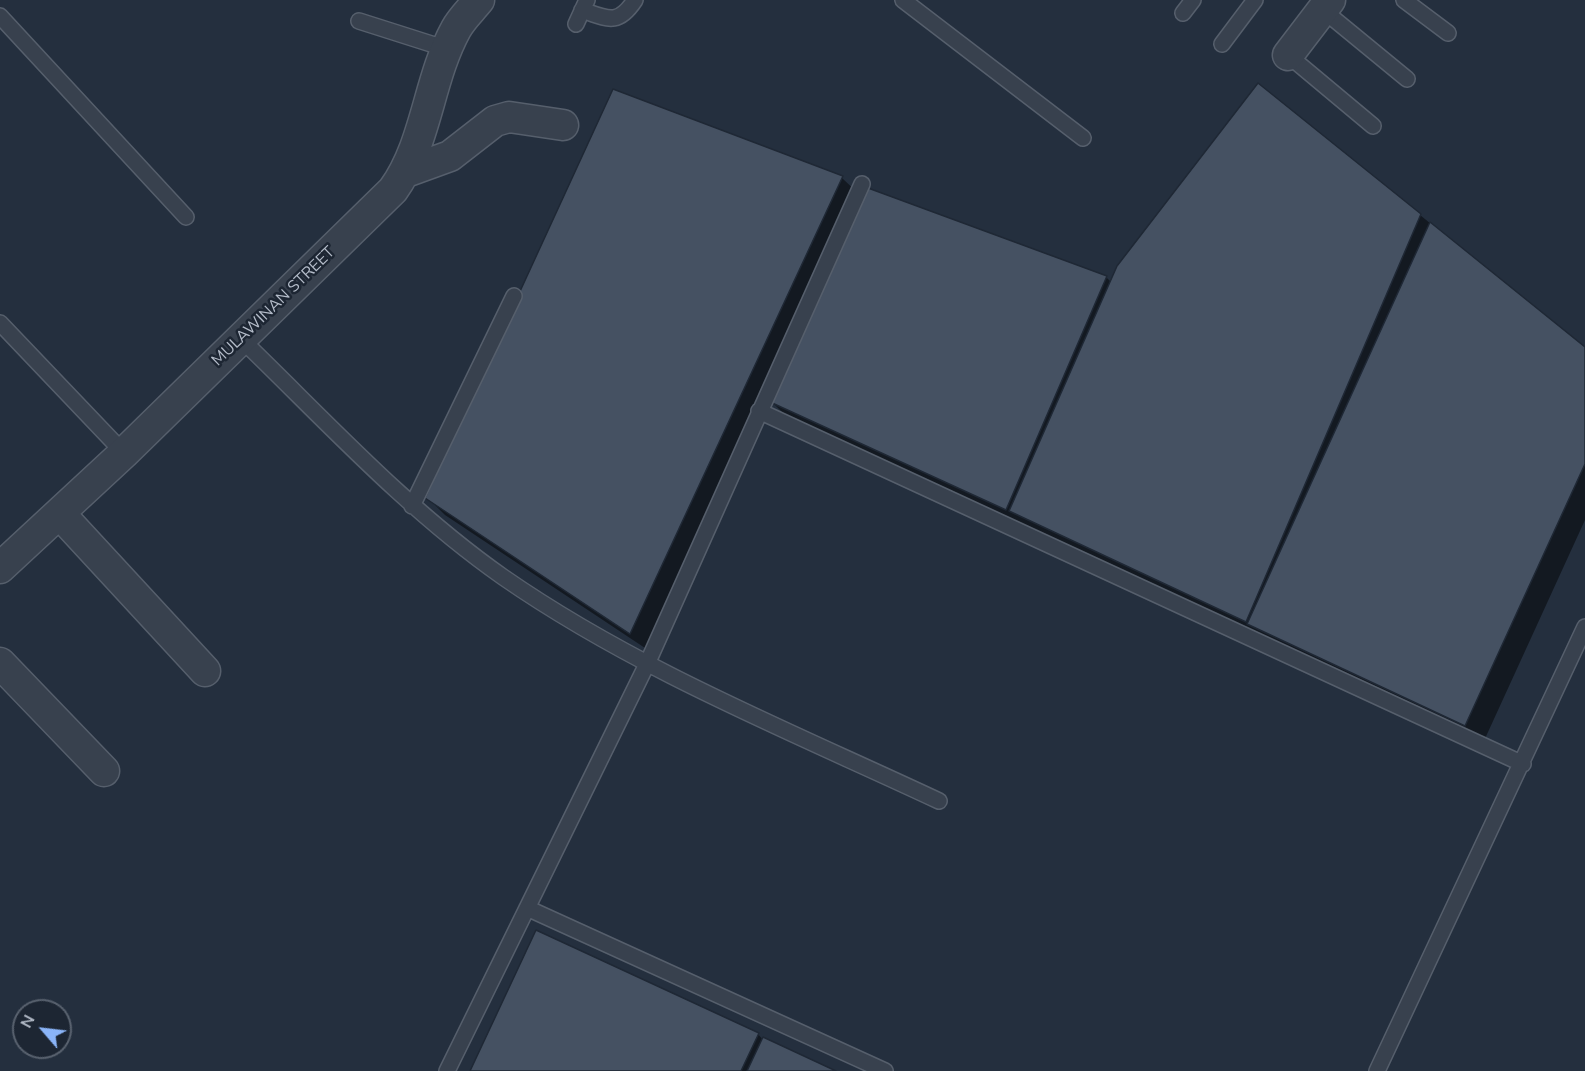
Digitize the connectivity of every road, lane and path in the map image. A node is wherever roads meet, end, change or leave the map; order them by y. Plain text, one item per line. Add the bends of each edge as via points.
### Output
1 (479, 0) edge
2 (635, 0) edge
3 (903, 0) edge
4 (1193, 0) edge
5 (1255, 0) edge
6 (1404, 0) edge
7 (1326, 5) edge
8 (582, 12) edge
9 (1183, 13) dead end
10 (0, 16) edge
11 (359, 21) dead end
12 (1448, 33) dead end
13 (1222, 44) dead end
14 (447, 49) junction
15 (1288, 55) joint
16 (1407, 79) dead end
17 (563, 125) dead end
18 (1373, 126) dead end
19 (1083, 138) dead end
20 (406, 172) junction
21 (862, 184) dead end
22 (186, 217) dead end
23 (514, 296) dead end
24 (0, 323) edge
25 (241, 339) junction
26 (759, 411) junction
27 (124, 453) junction
28 (412, 506) junction
29 (60, 514) junction
30 (0, 568) edge
31 (1585, 627) edge
32 (0, 663) edge
33 (647, 664) junction
34 (205, 671) dead end
35 (1523, 764) junction
36 (104, 771) dead end
37 (939, 801) dead end
38 (527, 908) junction
39 (447, 1071) edge
40 (885, 1071) edge
41 (1377, 1071) edge

1 - 14 street, MULAWINAN STREET via 463,18
2 - 8 lane via 618,19
3 - 19 lane
4 - 9 lane
5 - 13 lane
6 - 12 lane
7 - 15 street
7 - 16 lane
10 - 22 lane
11 - 14 lane
14 - 20 street, MULAWINAN STREET
15 - 18 lane
17 - 20 street via 509,117 495,121 450,156
20 - 25 street, MULAWINAN STREET via 379,206
21 - 26 lane
23 - 28 lane
24 - 27 lane
25 - 27 street, MULAWINAN STREET
25 - 28 lane
26 - 33 lane
26 - 35 lane
27 - 29 street, MULAWINAN STREET
28 - 33 lane via 504,578
29 - 30 street, MULAWINAN STREET
29 - 34 street
31 - 35 lane
32 - 36 street
33 - 37 lane
33 - 38 lane
35 - 41 lane
38 - 39 lane
38 - 40 lane

